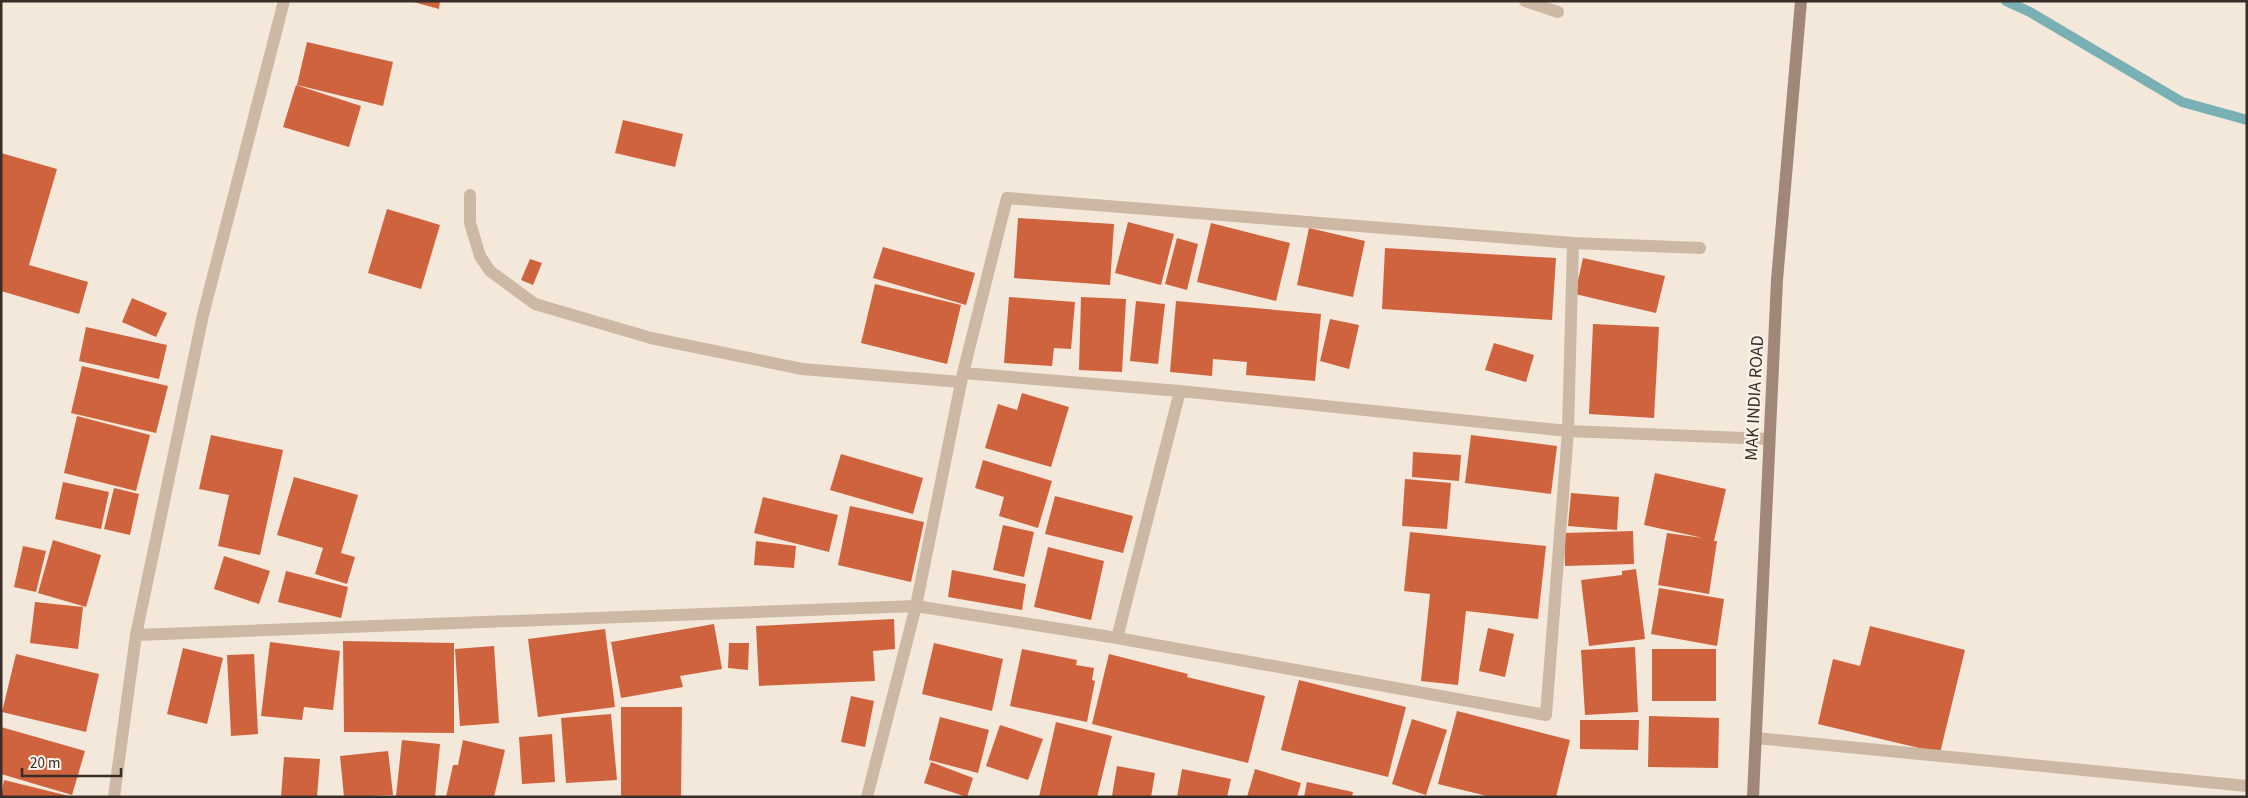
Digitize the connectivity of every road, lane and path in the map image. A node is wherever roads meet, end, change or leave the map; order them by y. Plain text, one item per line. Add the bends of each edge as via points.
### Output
1 (284, 1) edge
2 (1525, 1) edge
3 (1801, 1) edge
4 (1558, 12) dead end
5 (470, 195) dead end
6 (1573, 243) junction
7 (1700, 248) dead end
8 (962, 378) junction
9 (1180, 391) junction
10 (1568, 431) junction
11 (1769, 439) junction
12 (916, 606) junction
13 (136, 636) junction
14 (1117, 638) junction
15 (1756, 738) junction
16 (2247, 786) edge
17 (114, 797) edge
18 (867, 797) edge
19 (1753, 797) edge

1 - 13 street via 203,315
2 - 4 street
3 - 11 street, MAK INDIA ROAD via 1777,280
5 - 8 street via 470,223 480,256 490,271 535,304 651,338 802,369
6 - 7 street
6 - 8 street via 1007,198
6 - 10 street
8 - 9 street
8 - 12 street
9 - 10 street
9 - 14 street
10 - 11 street
10 - 14 street via 1546,715
11 - 15 street, MAK INDIA ROAD
12 - 13 street
12 - 14 street
12 - 18 street
13 - 17 street
15 - 16 street
15 - 19 street, MAK INDIA ROAD

